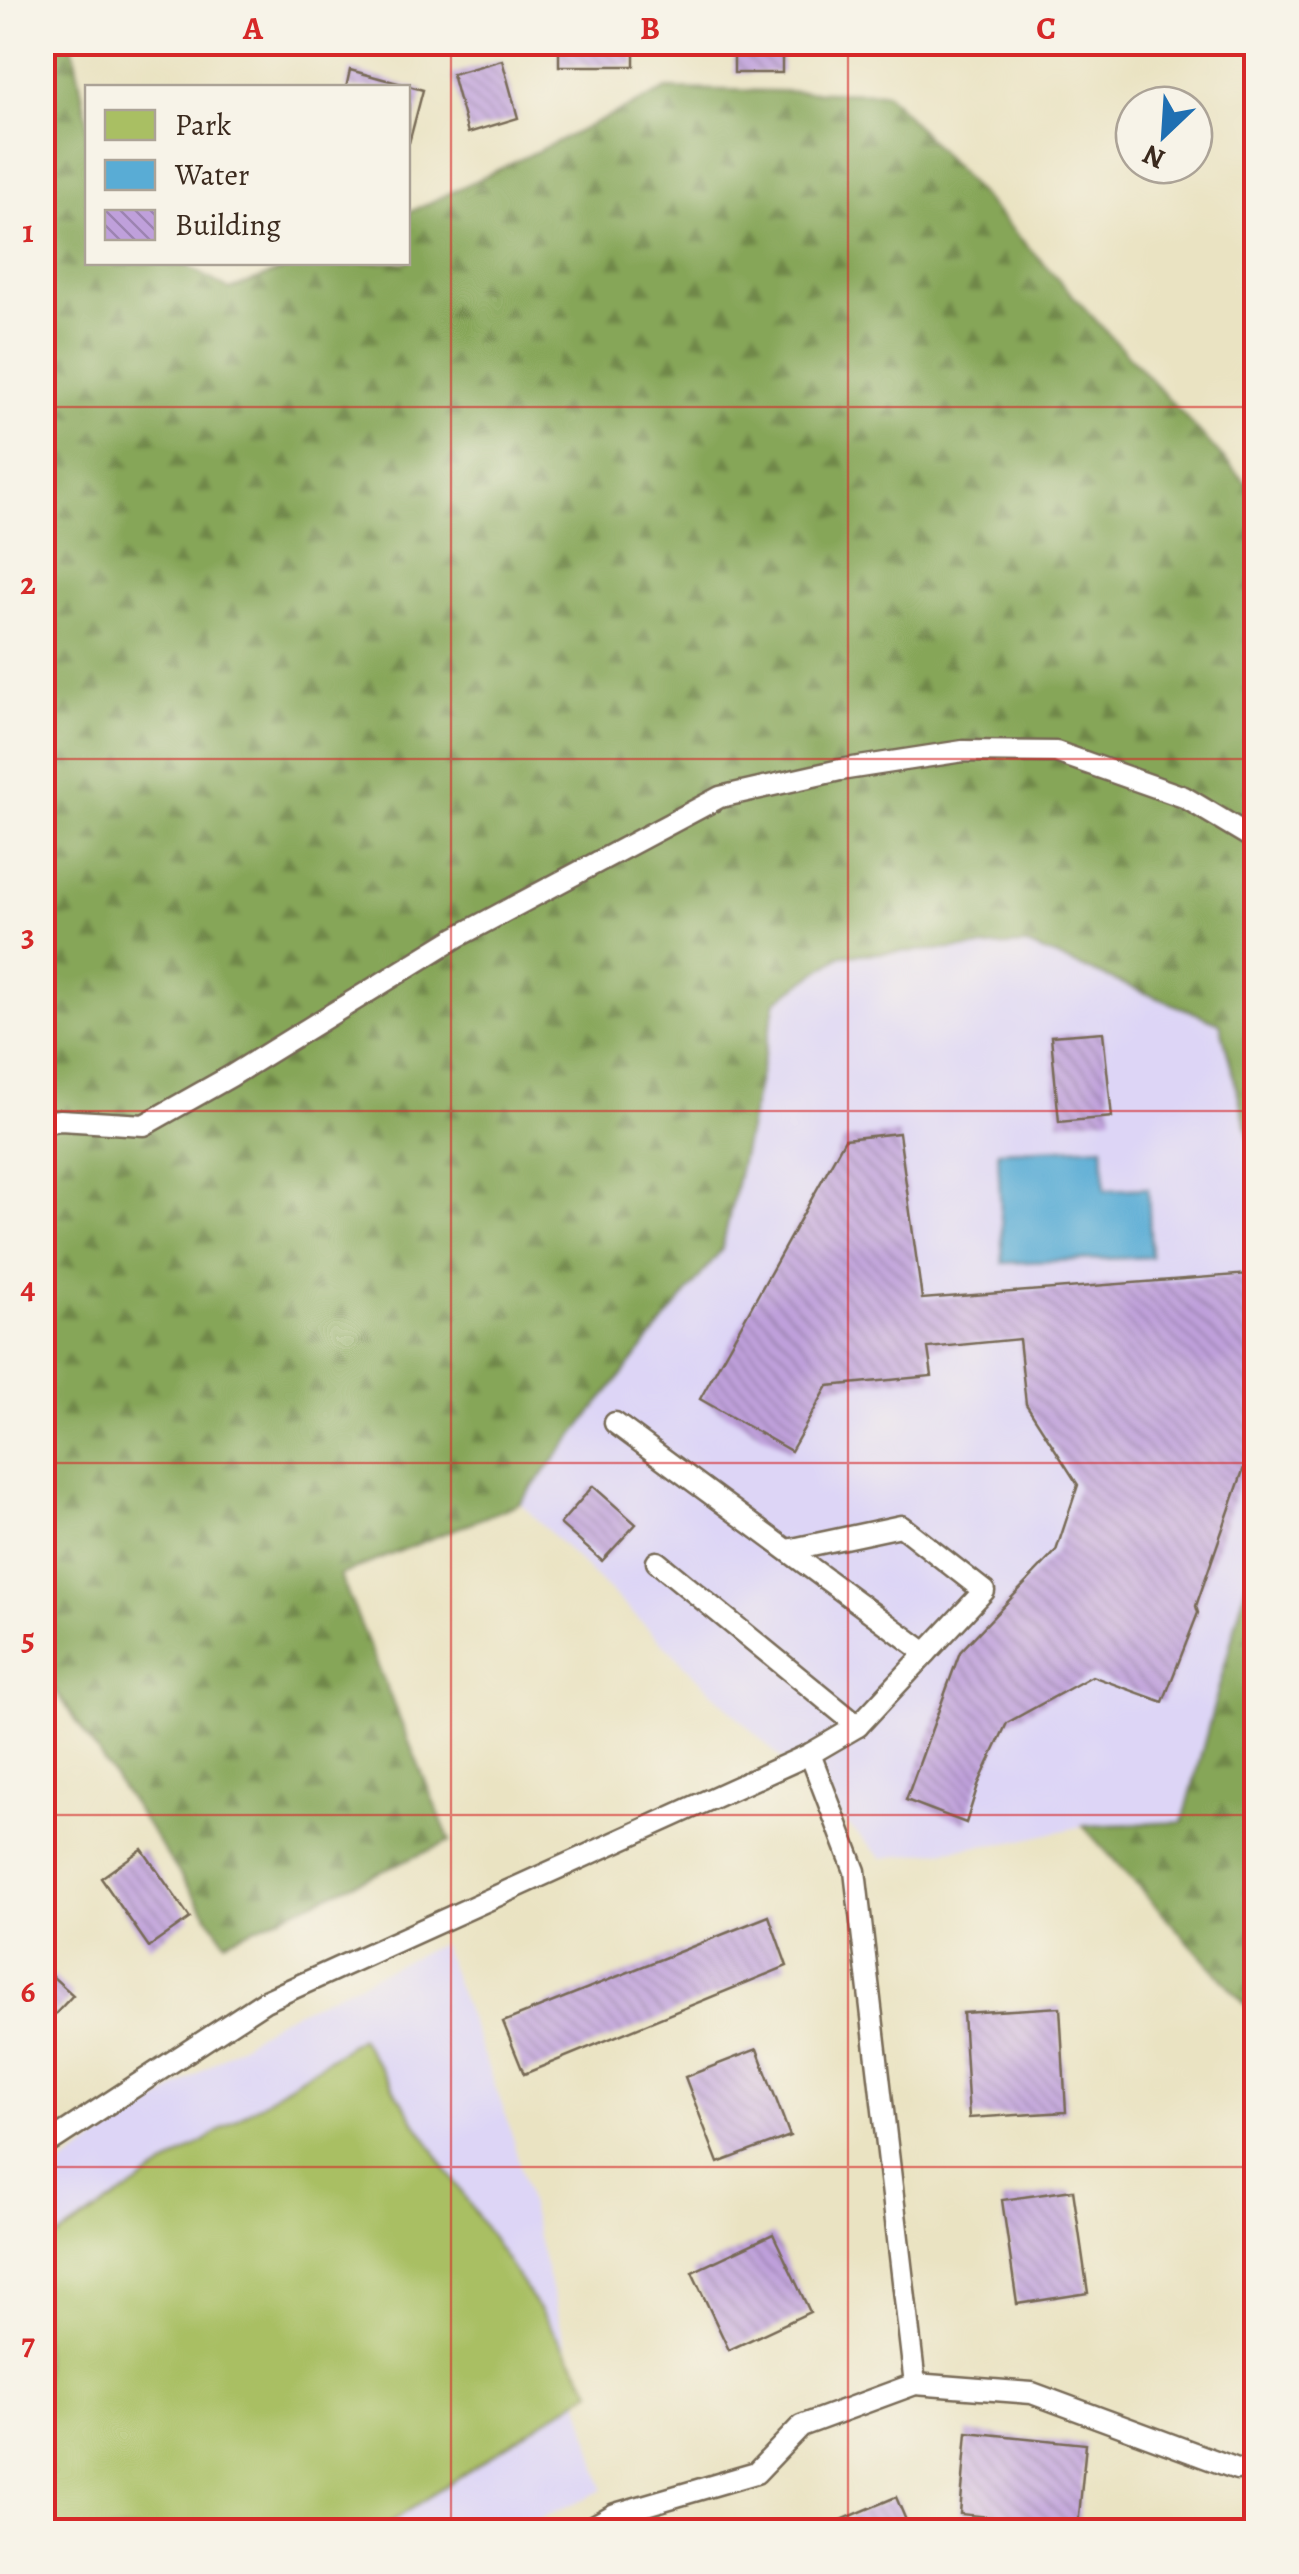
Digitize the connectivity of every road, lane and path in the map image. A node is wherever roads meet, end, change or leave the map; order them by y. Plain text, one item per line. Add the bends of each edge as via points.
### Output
1 (1256, 840) edge
2 (42, 1122) edge
3 (615, 1423) dead end
4 (788, 1550) junction
5 (657, 1562) dead end
6 (926, 1653) junction
7 (858, 1726) junction
8 (810, 1754) junction
9 (42, 2147) edge
10 (915, 2384) junction
11 (1237, 2469) dead end
12 (583, 2532) edge

1 - 2 lane via 1184,798 1056,752 963,751 720,797 457,936 144,1124
3 - 4 lane
4 - 6 lane
4 - 6 lane via 900,1526 984,1590
5 - 7 lane
6 - 7 lane
7 - 8 lane
8 - 9 lane via 265,2001
8 - 10 lane via 856,1871
10 - 11 lane via 1032,2393
10 - 12 lane via 801,2426 756,2473 615,2514

